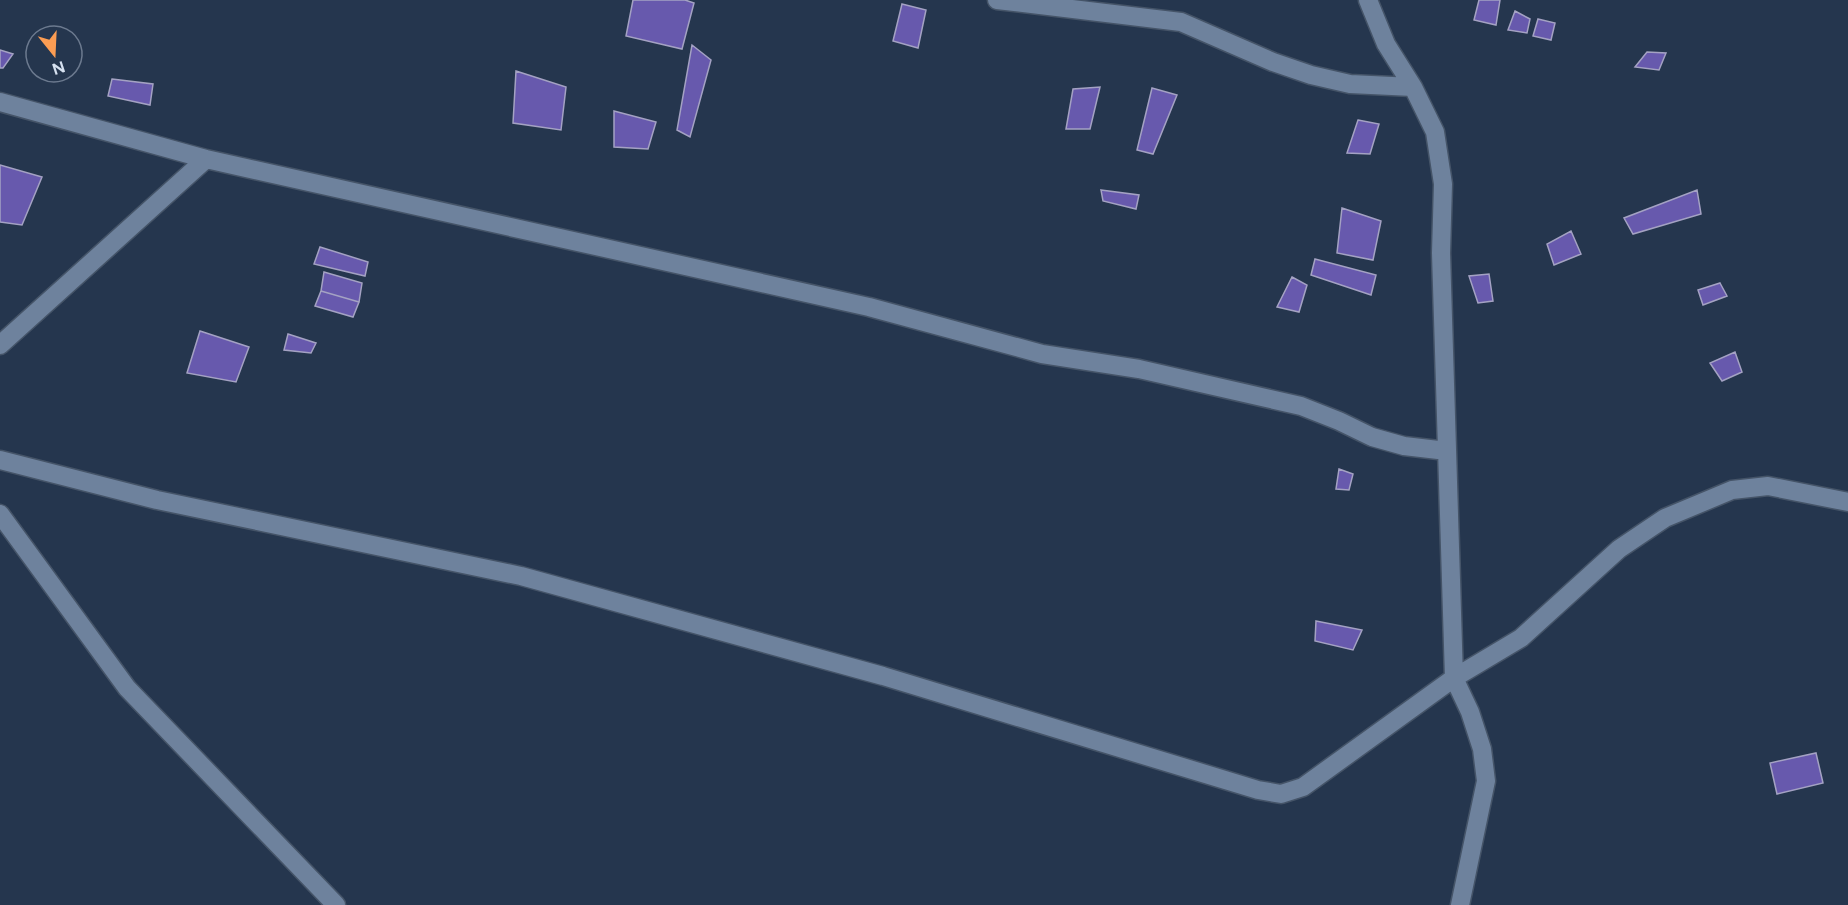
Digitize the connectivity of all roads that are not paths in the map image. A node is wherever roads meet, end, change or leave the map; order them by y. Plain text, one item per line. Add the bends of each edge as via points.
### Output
1 (997, 0) edge
2 (1368, 0) edge
3 (1413, 87) junction
4 (0, 102) edge
5 (206, 159) junction
6 (0, 345) edge
7 (1447, 451) junction
8 (0, 460) edge
9 (1848, 502) edge
10 (0, 514) edge
11 (1454, 678) junction
12 (336, 905) edge
13 (1460, 905) edge

1 - 3 street via 1181,22 1311,75 1350,84
2 - 3 street via 1386,44
3 - 7 street via 1435,132 1443,184
4 - 5 street
5 - 6 street
5 - 7 street via 869,307 1042,354 1140,369 1289,404 1340,421 1372,437
7 - 11 street
8 - 11 street via 157,500 521,576 883,676 1281,794 1312,782
9 - 11 street via 1768,486 1732,490 1665,518 1618,549 1521,638
10 - 12 street via 127,688
11 - 13 street via 1482,749 1486,781

